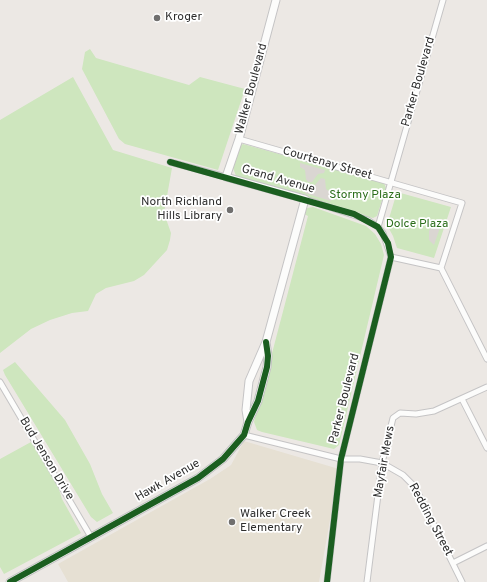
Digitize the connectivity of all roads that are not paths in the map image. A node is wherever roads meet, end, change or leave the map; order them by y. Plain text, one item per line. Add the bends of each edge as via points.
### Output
1 (276, 0) edge
2 (443, 0) edge
3 (238, 139) junction
4 (170, 162) dead end
5 (226, 177) junction
6 (390, 183) junction
7 (304, 200) junction
8 (378, 227) junction
9 (391, 257) junction
10 (442, 268) junction
11 (266, 342) junction
12 (487, 359) edge
13 (0, 382) edge
14 (487, 386) edge
15 (462, 399) junction
16 (248, 422) junction
17 (244, 435) junction
18 (487, 448) edge
19 (341, 459) junction
20 (382, 463) junction
21 (91, 537) junction
22 (487, 546) edge
23 (453, 563) junction
24 (10, 582) edge
25 (327, 582) edge
26 (367, 582) edge
27 (462, 582) edge

1 - 3 street, Walker Boulevard
2 - 6 street, Parker Boulevard
3 - 5 street, Walker Boulevard
3 - 6 street, Courtenay Street
4 - 5 street, Grand Avenue
5 - 7 street, Grand Avenue
6 - 8 street, Parker Boulevard
6 - 10 street, Courtenay Street via 462,203
7 - 8 street, Grand Avenue via 354,214
7 - 11 street, Hawk Avenue
8 - 9 street via 388,243
9 - 10 street
9 - 19 street, Parker Boulevard
10 - 12 street
11 - 16 street, Hawk Avenue via 267,367 258,400
11 - 16 street, Hawk Avenue via 249,381 246,410
13 - 21 street, Bud Jenson Drive
14 - 15 street, Mayfair Mews
15 - 18 street
15 - 20 street, Mayfair Mews via 434,411 396,415 393,418
16 - 17 street, Hawk Avenue
17 - 19 street, Redding Street
17 - 21 street, Hawk Avenue via 224,459 198,478
19 - 20 street, Redding Street
19 - 25 street, Parker Boulevard
20 - 23 street, Redding Street via 403,475 415,487
20 - 26 street, Mayfair Mews
21 - 24 street, Hawk Avenue
22 - 23 street
23 - 27 street, Redding Street

